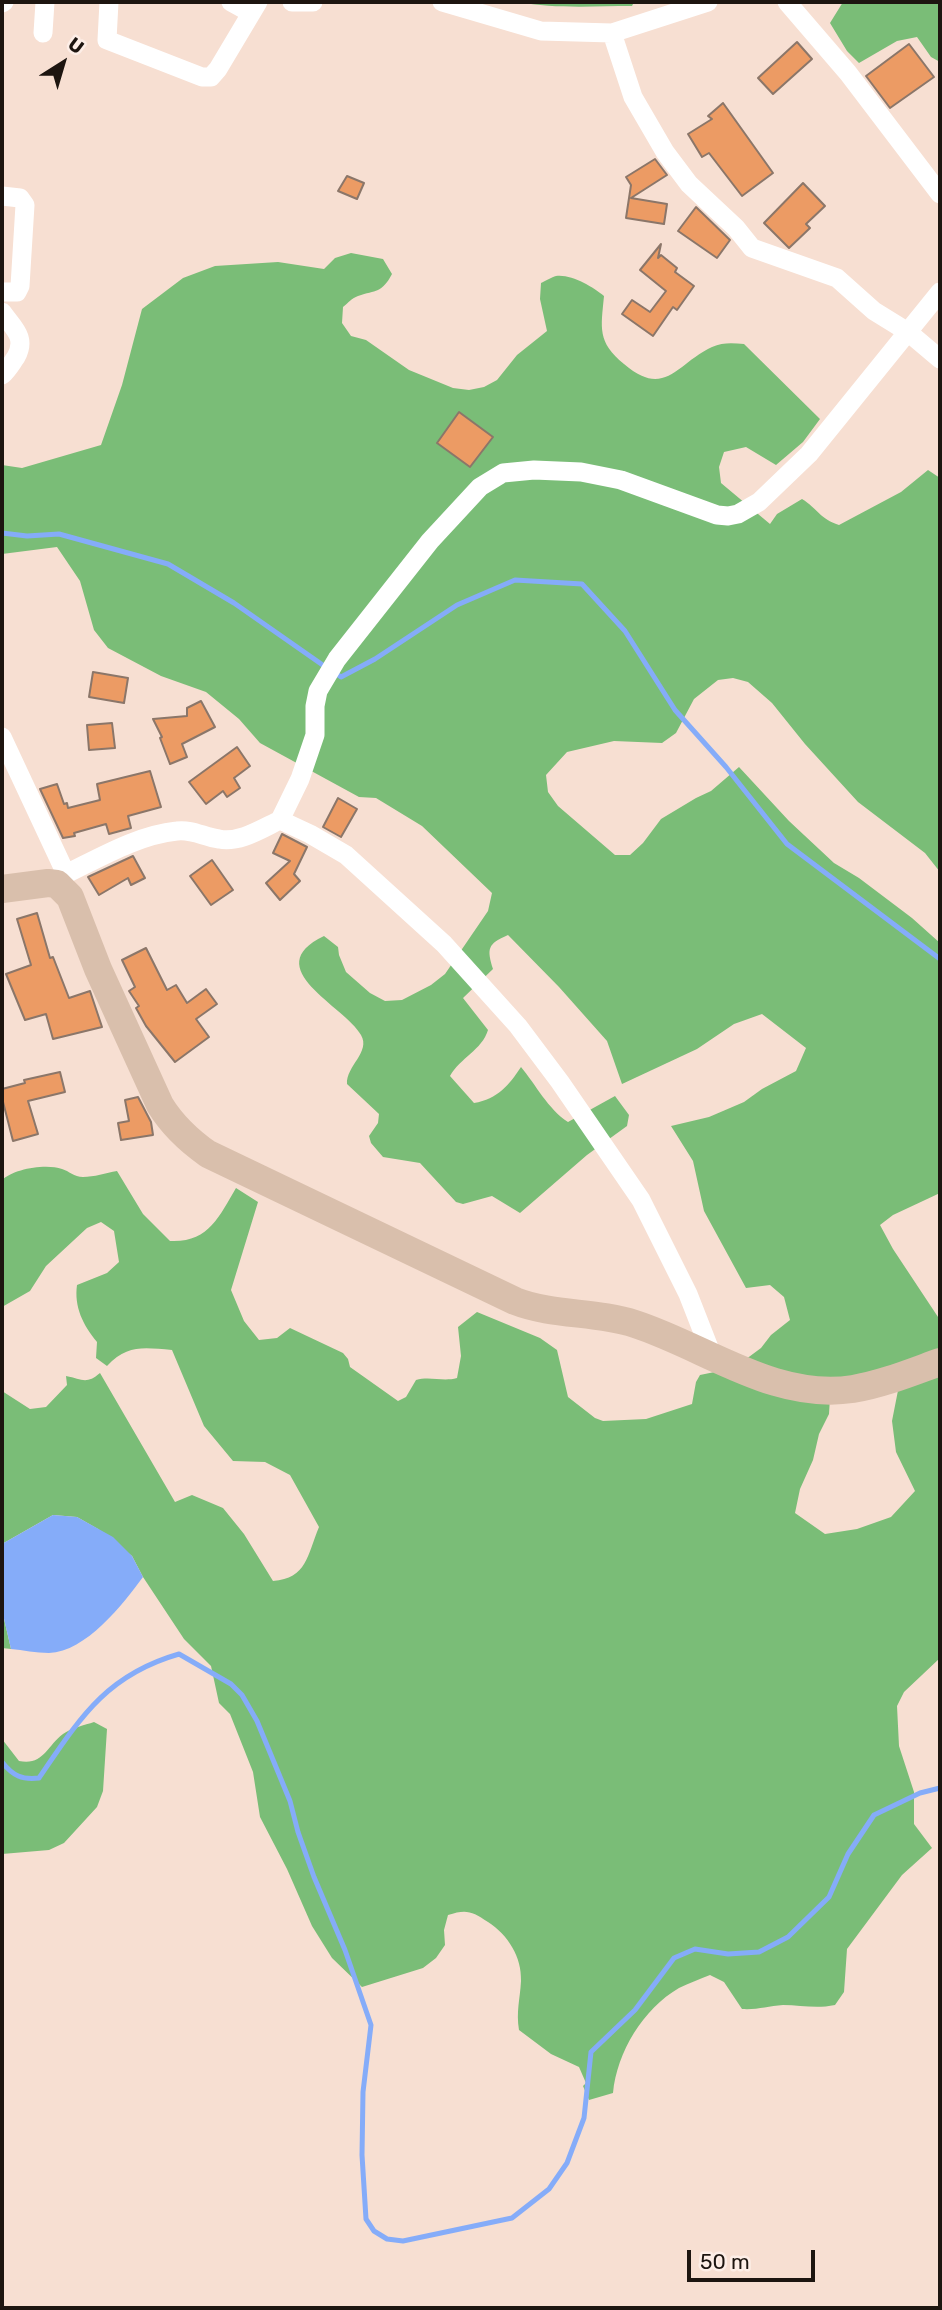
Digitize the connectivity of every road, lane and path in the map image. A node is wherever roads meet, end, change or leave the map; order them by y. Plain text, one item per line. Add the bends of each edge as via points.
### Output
1 (45, 2) edge
2 (110, 2) edge
3 (231, 2) edge
4 (292, 2) edge
5 (313, 2) edge
6 (442, 2) edge
7 (709, 2) edge
8 (786, 2) edge
9 (255, 8) edge
10 (43, 33) dead end
11 (612, 33) junction
12 (940, 194) edge
13 (2, 196) edge
14 (2, 292) edge
15 (940, 292) edge
16 (2, 312) edge
17 (908, 332) junction
18 (940, 359) edge
19 (2, 375) edge
20 (2, 737) edge
21 (280, 820) junction
22 (62, 879) junction
23 (2, 890) edge
24 (713, 1358) junction
25 (940, 1362) edge

1 - 10 street
2 - 9 street via 107,40 202,77 218,69
3 - 9 street
4 - 5 street
6 - 11 street via 541,31
7 - 11 street
8 - 12 street via 848,73
11 - 17 street via 633,97 664,152 752,248 837,278
13 - 14 street via 20,198 25,205 20,286 17,292
15 - 17 street
16 - 19 street via 20,337 21,348
17 - 18 street
17 - 21 street via 809,454 759,502 738,514 717,515 621,480 581,472 503,473 480,486 337,659 318,691 315,735
20 - 22 street
21 - 22 street via 240,838 175,831 129,844
21 - 24 street via 346,855 444,944 518,1026 642,1200
22 - 23 main road
22 - 24 main road via 97,969 160,1105 187,1140 515,1301 626,1321
24 - 25 main road via 774,1381 826,1390 873,1385

